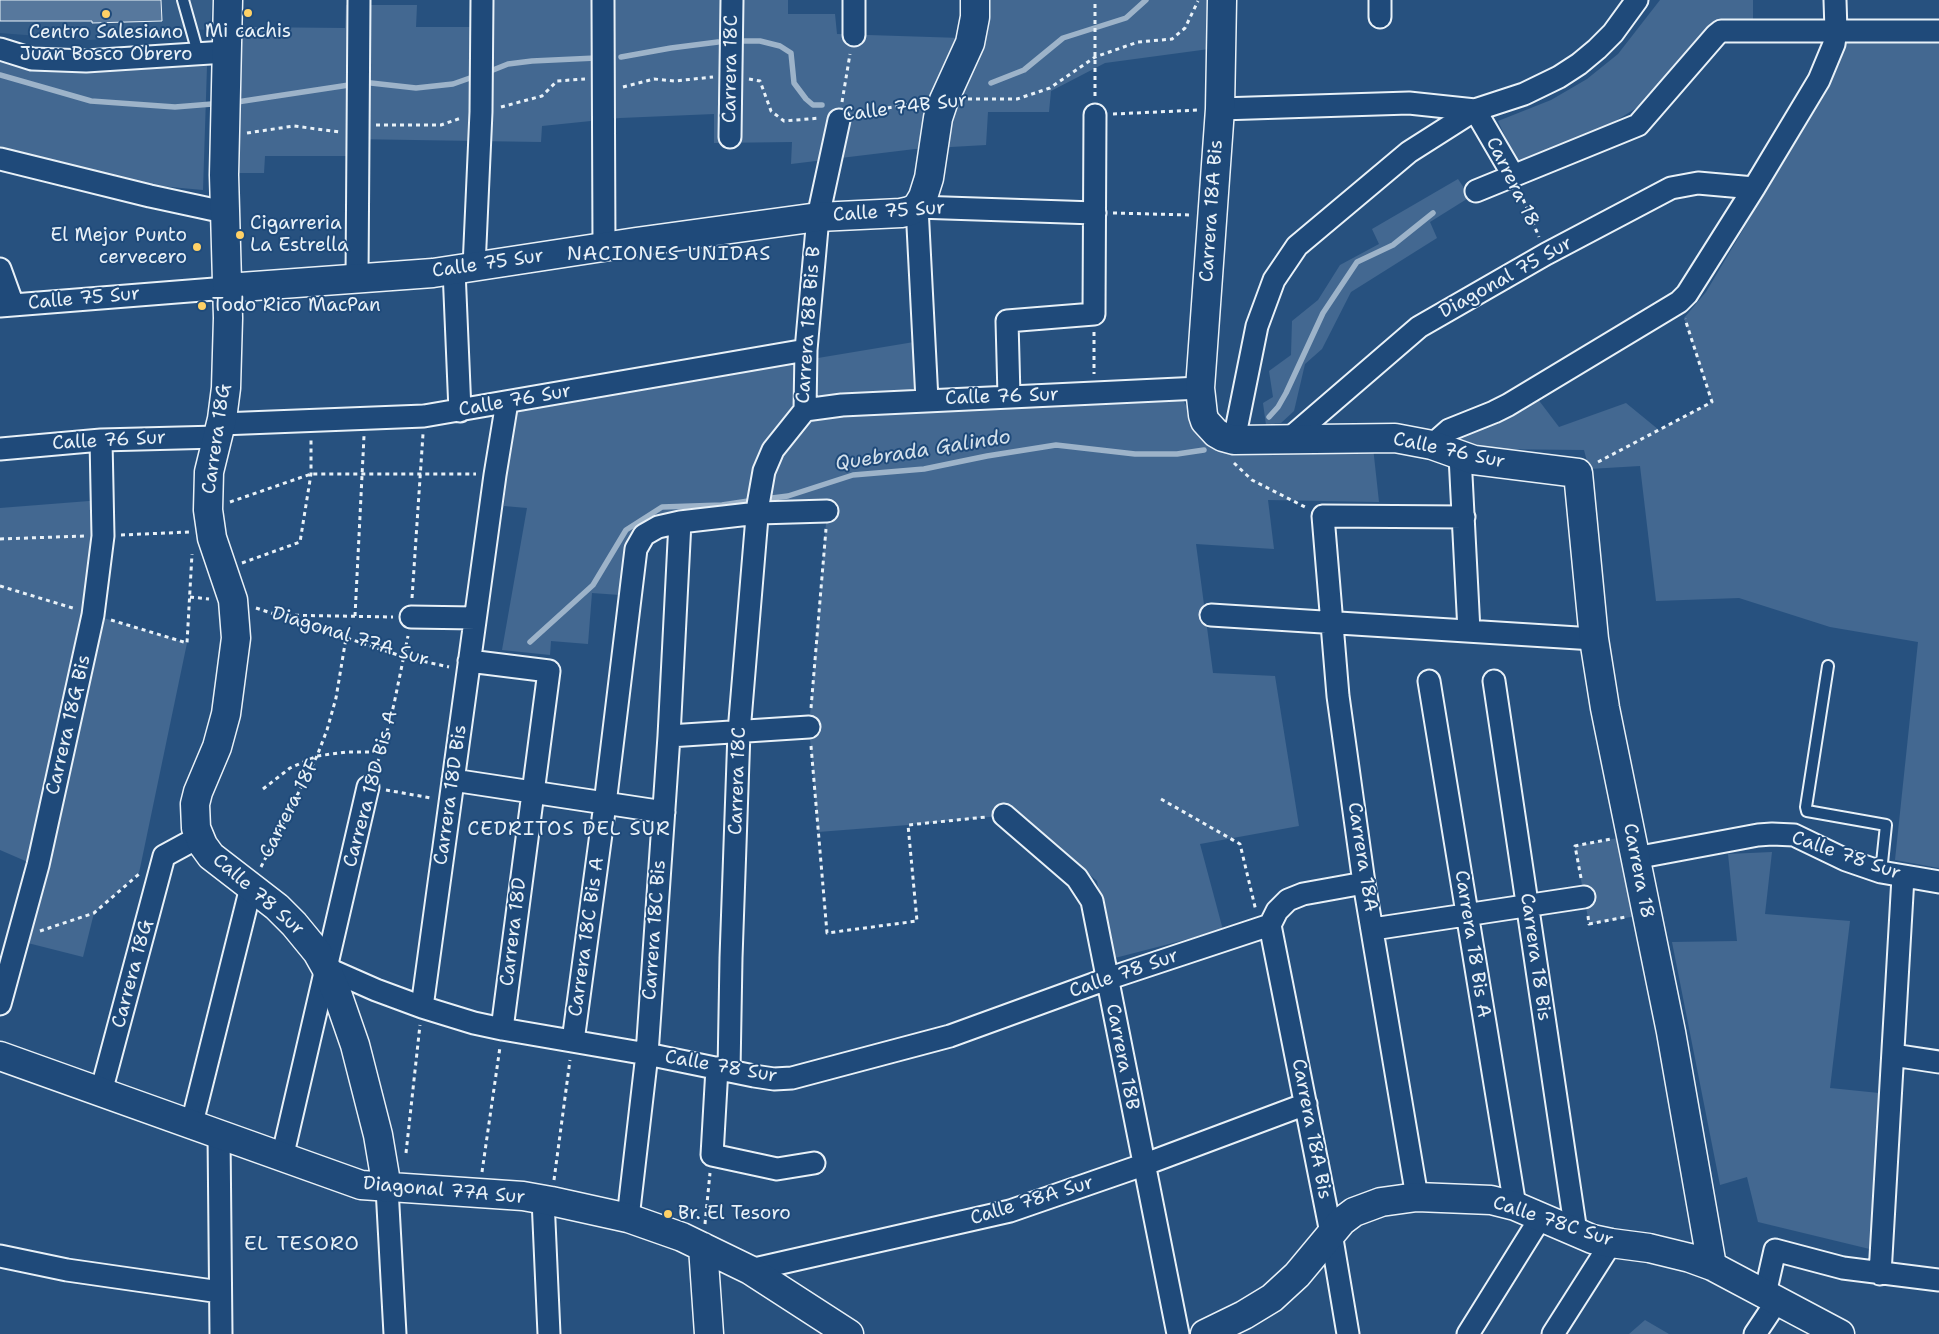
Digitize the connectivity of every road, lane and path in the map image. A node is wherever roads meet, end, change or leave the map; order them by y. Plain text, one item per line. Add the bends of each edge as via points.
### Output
1 (183, 0) edge
2 (228, 0) edge
3 (359, 0) edge
4 (482, 0) edge
5 (603, 0) edge
6 (732, 0) edge
7 (854, 0) edge
8 (976, 0) edge
9 (1095, 0) edge
10 (1198, 0) edge
11 (1222, 0) edge
12 (1637, 0) edge
13 (1835, 0) edge
14 (1836, 31) junction
15 (1939, 31) edge
16 (854, 35) joint
17 (0, 49) edge
18 (226, 52) junction
19 (198, 54) junction
20 (1096, 57) junction
21 (731, 75) junction
22 (603, 85) junction
23 (944, 100) junction
24 (1220, 108) junction
25 (1475, 110) junction
26 (481, 112) junction
27 (1095, 115) junction
28 (839, 118) junction
29 (357, 134) junction
30 (224, 136) junction
31 (730, 137) dead end
32 (0, 159) edge
33 (1513, 175) junction
34 (1754, 188) junction
35 (1476, 191) dead end
36 (917, 207) junction
37 (224, 212) junction
38 (1094, 212) junction
39 (1212, 215) junction
40 (818, 217) junction
41 (604, 247) junction
42 (1546, 254) junction
43 (0, 269) edge
44 (464, 269) junction
45 (357, 278) junction
46 (227, 288) junction
47 (1679, 302) junction
48 (6, 305) edge
49 (1094, 314) junction
50 (806, 350) junction
51 (1200, 388) junction
52 (1094, 393) junction
53 (1009, 396) junction
54 (927, 400) junction
55 (507, 402) junction
56 (460, 410) junction
57 (805, 410) junction
58 (424, 416) junction
59 (366, 418) junction
60 (310, 420) junction
61 (220, 430) junction
62 (1221, 433) junction
63 (1289, 439) junction
64 (100, 440) junction
65 (1432, 445) junction
66 (0, 449) edge
67 (1460, 456) junction
68 (1578, 473) junction
69 (311, 474) junction
70 (362, 474) junction
71 (420, 474) junction
72 (495, 475) junction
73 (759, 503) junction
74 (208, 510) junction
75 (828, 511) dead end
76 (1323, 516) junction
77 (1464, 517) junction
78 (680, 522) junction
79 (162, 533) dead end
80 (103, 536) junction
81 (0, 540) edge
82 (193, 551) dead end
83 (224, 569) junction
84 (234, 600) junction
85 (275, 614) junction
86 (1211, 615) dead end
87 (355, 616) junction
88 (411, 617) junction
89 (475, 618) junction
90 (1332, 622) junction
91 (1469, 631) junction
92 (346, 638) junction
93 (1594, 639) junction
94 (187, 643) dead end
95 (404, 657) junction
96 (468, 666) junction
97 (1828, 666) dead end
98 (1429, 681) dead end
99 (1494, 681) dead end
100 (810, 727) dead end
101 (739, 732) junction
102 (669, 736) junction
103 (382, 752) junction
104 (317, 756) junction
105 (368, 787) junction
106 (263, 789) dead end
107 (451, 791) junction
108 (532, 793) junction
109 (1161, 799) dead end
110 (605, 804) junction
111 (664, 812) junction
112 (1004, 815) joint
113 (199, 837) junction
114 (1575, 846) dead end
115 (1633, 847) junction
116 (164, 856) junction
117 (1881, 872) junction
118 (1902, 877) junction
119 (1939, 882) edge
120 (1364, 883) junction
121 (251, 887) junction
122 (1584, 897) dead end
123 (1527, 906) junction
124 (1467, 915) junction
125 (1265, 927) junction
126 (1373, 929) junction
127 (827, 934) dead end
128 (8, 940) edge
129 (326, 968) junction
130 (1107, 979) junction
131 (0, 1004) edge
132 (422, 1007) junction
133 (502, 1029) junction
134 (573, 1041) junction
135 (647, 1054) junction
136 (1893, 1055) junction
137 (0, 1056) edge
138 (1939, 1062) edge
139 (723, 1070) junction
140 (102, 1092) junction
141 (1306, 1104) junction
142 (192, 1124) junction
143 (218, 1134) junction
144 (712, 1155) junction
145 (282, 1158) junction
146 (814, 1163) dead end
147 (1143, 1165) junction
148 (394, 1189) junction
149 (479, 1192) junction
150 (1418, 1197) junction
151 (547, 1200) junction
152 (1515, 1206) junction
153 (1541, 1217) junction
154 (628, 1218) junction
155 (1576, 1232) junction
156 (1332, 1233) junction
157 (1611, 1243) junction
158 (703, 1247) junction
159 (0, 1256) edge
160 (1712, 1266) junction
161 (750, 1270) junction
162 (1880, 1274) junction
163 (1939, 1280) edge
164 (220, 1292) junction
165 (1771, 1297) junction
166 (221, 1334) edge
167 (395, 1334) edge
168 (550, 1334) edge
169 (709, 1334) edge
170 (849, 1334) edge
171 (1178, 1334) edge
172 (1205, 1334) edge
173 (1348, 1334) edge
174 (1468, 1334) edge
175 (1552, 1334) edge
176 (1755, 1334) edge
177 (1840, 1334) edge

1 - 19 lane
2 - 18 street, Carrera 18G
3 - 29 street
4 - 26 street
5 - 22 street
6 - 21 street, Carrera 18C
7 - 16 street
8 - 23 street via 970,43
9 - 20 path
10 - 20 path, Calle 74B Sur via 1185,28 1172,39 1138,42
11 - 24 street, Carrera 18A Bis
12 - 25 street via 1597,49 1559,77 1524,94
13 - 14 street
14 - 15 street
14 - 33 street via 1722,31 1638,125
14 - 34 street via 1829,59 1819,80
16 - 28 path
17 - 19 street via 32,59 86,61
18 - 19 street
18 - 30 street, Carrera 18G
20 - 23 path, Calle 74B Sur via 1050,88 1017,99
20 - 27 path
21 - 22 path, Calle 74B Sur
21 - 28 path, Calle 74B Sur via 760,81 771,111 784,121
21 - 31 street, Carrera 18C
22 - 26 path, Calle 74B Sur via 557,81 542,96
22 - 41 street
23 - 28 path, Calle 74B Sur
23 - 36 street via 929,178
24 - 25 street via 1409,103
24 - 27 path
24 - 39 street, Carrera 18A Bis
25 - 33 street, Carrera 18
25 - 62 street via 1409,152 1297,246 1274,280
26 - 29 path, Calle 74B Sur via 441,125 377,125
26 - 44 street
27 - 38 street
28 - 40 street, Carrera 18B Bis B
29 - 30 path, Calle 74B Sur via 294,126
29 - 45 street
30 - 37 street, Carrera 18G
32 - 37 street
33 - 35 street
33 - 42 path, Carrera 18
34 - 42 street, Diagonal 75 Sur via 1698,183 1672,188
34 - 47 street via 1693,286
36 - 38 street, Calle 75 Sur
36 - 40 street, Calle 75 Sur via 901,213
36 - 54 street
37 - 46 street, Carrera 18G
38 - 39 path
38 - 49 street
39 - 51 street, Carrera 18A Bis
40 - 41 street, Calle 75 Sur
40 - 50 street, Carrera 18B Bis B
41 - 44 street, Calle 75 Sur
42 - 63 street, Diagonal 75 Sur via 1419,327
43 - 48 street
44 - 45 street, Calle 75 Sur
44 - 56 street
45 - 46 street, Calle 75 Sur
46 - 48 street, Calle 75 Sur
46 - 61 street, Carrera 18G via 226,396
47 - 65 street via 1501,409 1448,430
47 - 68 path via 1712,402
49 - 52 path
49 - 53 street via 1007,320
50 - 55 street, Calle 76 Sur
50 - 57 street, Carrera 18B Bis B
51 - 52 street, Calle 76 Sur
51 - 62 street, Carrera 18A Bis via 1201,410
52 - 53 street, Calle 76 Sur
53 - 54 street, Calle 76 Sur
54 - 57 street, Calle 76 Sur
55 - 56 street, Calle 76 Sur
55 - 72 street, Carrera 18D Bis
56 - 58 street, Calle 76 Sur
57 - 73 street, Carrera 18B Bis B via 774,450 764,471
58 - 59 street, Calle 76 Sur
58 - 71 path, Carrera 18D Bis A
59 - 60 street, Calle 76 Sur
59 - 70 path
60 - 61 street, Calle 76 Sur
60 - 69 path
61 - 64 street, Calle 76 Sur
61 - 74 street, Carrera 18G via 209,472
62 - 63 street, Calle 76 Sur
62 - 76 path via 1223,454 1252,480
63 - 65 street, Calle 76 Sur via 1396,438
64 - 66 street, Calle 76 Sur
64 - 80 street, Carrera 18G Bis
65 - 67 street, Calle 76 Sur
67 - 68 street, Calle 76 Sur
67 - 77 street
68 - 93 street, Carrera 18
69 - 70 path
69 - 74 path
69 - 83 path via 300,542
70 - 71 path
70 - 87 path
71 - 72 path
71 - 88 path, Carrera 18D Bis A
72 - 89 street, Carrera 18D Bis
73 - 75 street, Carrera 18C Bis A
73 - 78 street, Carrera 18C Bis A
73 - 101 street, Carrera 18C
74 - 83 street, Carrera 18G via 212,538
76 - 77 street
76 - 90 street, Carrera 18A
77 - 91 street
78 - 102 street, Carrera 18C Bis
78 - 110 street, Carrera 18C Bis A via 658,527 644,535 636,549
79 - 80 path
80 - 81 path
80 - 128 street, Carrera 18G Bis via 93,615 38,865
82 - 94 path
83 - 84 street, Carrera 18G
84 - 85 path, Diagonal 77A Sur
84 - 113 street, Carrera 18G via 236,638 228,698 217,747 195,804
85 - 87 path
85 - 92 path, Diagonal 77A Sur
86 - 90 street
87 - 88 path
88 - 89 street
88 - 95 path, Carrera 18D Bis A
89 - 96 street, Carrera 18D Bis
90 - 91 street
90 - 120 street, Carrera 18A via 1338,696
91 - 93 street
92 - 95 path, Diagonal 77A Sur
92 - 104 path, Carrera 18F via 336,698
93 - 115 street, Carrera 18
95 - 96 path, Diagonal 77A Sur
95 - 103 path, Carrera 18D Bis A
96 - 107 street, Carrera 18D Bis
96 - 108 street, Carrera 18D via 549,671
97 - 117 lane via 1807,811 1884,823
98 - 124 street, Carrera 18 Bis A
99 - 123 street, Carrera 18 Bis
100 - 101 street
101 - 102 street
101 - 139 street, Carrera 18C via 731,958
102 - 111 street, Carrera 18C Bis
103 - 104 path
103 - 105 path, Carrera 18D Bis A
104 - 106 path via 290,768
104 - 121 path, Carrera 18F
105 - 107 path
105 - 129 street, Carrera 18D Bis A
107 - 108 street
107 - 132 street, Carrera 18D Bis
108 - 110 street
108 - 133 street, Carrera 18D
109 - 125 path via 1240,844
110 - 111 street
110 - 134 street, Carrera 18C Bis A
111 - 135 street, Carrera 18C Bis
112 - 127 path via 908,826 917,921
112 - 130 street, Carrera 18B via 1077,878 1085,889 1092,901
113 - 116 street
113 - 121 street, Calle 78 Sur via 211,856
114 - 115 path
115 - 117 street, Calle 78 Sur via 1772,834 1794,835 1846,860
115 - 160 street, Carrera 18 via 1671,1032
116 - 128 path via 94,913
116 - 140 street, Carrera 18G
117 - 118 street, Calle 78 Sur
118 - 119 street, Calle 78 Sur
118 - 136 street
120 - 125 street via 1303,894 1288,900
120 - 126 street, Carrera 18A
121 - 129 street, Calle 78 Sur via 294,924
121 - 142 street
122 - 123 street
123 - 124 street
123 - 155 street, Carrera 18 Bis
124 - 126 street
124 - 152 street, Carrera 18 Bis A
125 - 130 street, Calle 78 Sur
125 - 141 street, Carrera 18A Bis
126 - 150 street, Carrera 18A
128 - 131 street, Carrera 18G Bis
129 - 132 street, Calle 78 Sur
129 - 145 street, Carrera 18D Bis A
129 - 148 street via 355,1046
130 - 139 street, Calle 78 Sur via 950,1036 792,1078 774,1079
130 - 147 street, Carrera 18B
132 - 133 street, Calle 78 Sur
132 - 148 path
133 - 134 street, Calle 78 Sur
133 - 149 path
134 - 135 street, Calle 78 Sur
134 - 151 path, Carrera 18C Bis A
135 - 139 street, Calle 78 Sur
135 - 154 street, Carrera 18C Bis
136 - 138 street
136 - 162 street
137 - 140 street, Diagonal 77A Sur
139 - 144 street, Carrera 18C
140 - 142 street, Diagonal 77A Sur
141 - 147 street, Calle 78A Sur
141 - 156 street, Carrera 18A Bis
142 - 143 street, Diagonal 77A Sur
143 - 145 street, Diagonal 77A Sur
143 - 164 street
144 - 146 street via 777,1169
144 - 158 path
145 - 148 street, Diagonal 77A Sur via 348,1182
147 - 161 street, Calle 78A Sur via 1010,1211
147 - 171 street, Carrera 18B
148 - 149 street, Diagonal 77A Sur
148 - 167 street
149 - 151 street, Diagonal 77A Sur
150 - 152 street, Calle 78C Sur via 1475,1198
150 - 156 street, Calle 78C Sur via 1395,1199 1354,1212
151 - 154 street, Diagonal 77A Sur
151 - 168 street
152 - 153 street, Calle 78C Sur
153 - 155 street, Calle 78C Sur
153 - 174 street
154 - 158 street, Diagonal 77A Sur
155 - 157 street, Calle 78C Sur
156 - 172 street, Calle 78C Sur via 1297,1275 1272,1298
156 - 173 street, Carrera 18A Bis
157 - 160 street, Calle 78C Sur via 1673,1253
157 - 175 street
158 - 161 street, Diagonal 77A Sur
158 - 169 street
159 - 164 street via 67,1270
160 - 165 street, Calle 78C Sur
161 - 170 street, Diagonal 77A Sur
162 - 163 street
162 - 165 street via 1775,1250
164 - 166 street
165 - 176 street
165 - 177 street, Calle 78C Sur

